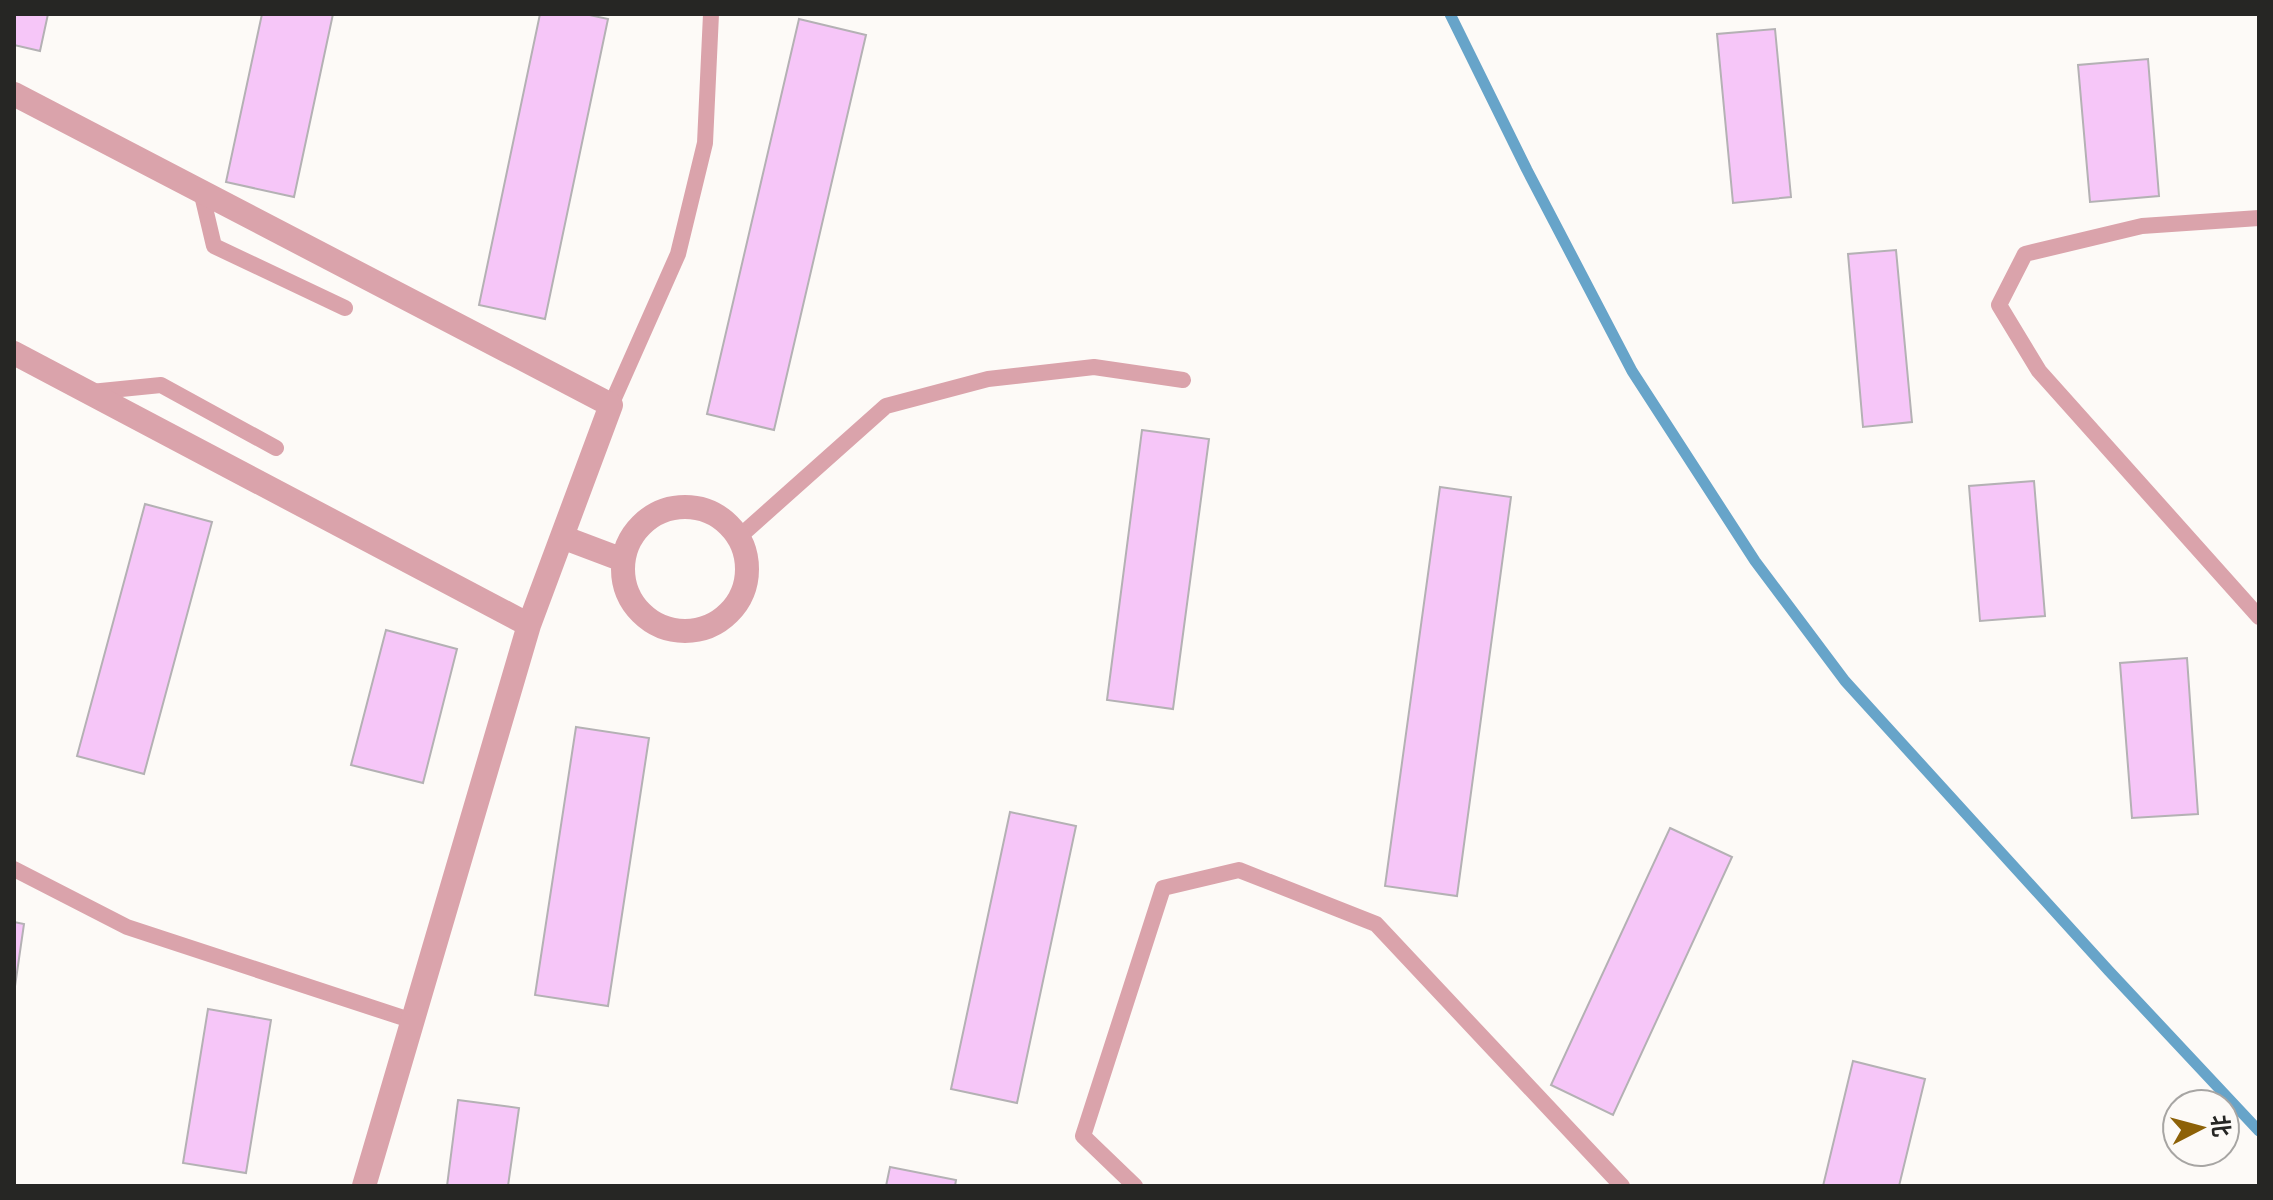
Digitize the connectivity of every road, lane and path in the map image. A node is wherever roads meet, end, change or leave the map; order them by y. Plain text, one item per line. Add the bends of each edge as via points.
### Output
1 (711, 14) edge
2 (14, 94) edge
3 (201, 191) junction
4 (2259, 218) edge
5 (345, 308) dead end
6 (14, 353) edge
7 (1183, 380) dead end
8 (88, 392) junction
9 (611, 405) junction
10 (276, 448) dead end
11 (562, 537) junction
12 (739, 537) junction
13 (623, 560) junction
14 (2259, 617) edge
15 (529, 625) junction
16 (14, 869) edge
17 (413, 1021) junction
18 (364, 1186) edge
19 (1135, 1186) edge
20 (1622, 1186) edge

1 - 9 lane via 705,143 678,254
2 - 3 street
3 - 5 lane via 214,246
3 - 9 street
4 - 14 lane via 2142,226 2025,254 1999,305 2039,371
6 - 8 street
7 - 12 lane via 1094,367 988,379 886,406
8 - 10 lane via 161,385
8 - 15 street
9 - 11 street
11 - 13 street
11 - 15 street
12 - 13 street via 705,509 671,507 651,516 633,534
12 - 13 street via 747,566 745,587 717,623 693,631 672,631 636,608 624,582
15 - 17 street
16 - 17 lane via 127,927
17 - 18 street
19 - 20 lane via 1083,1136 1163,888 1239,870 1376,924

